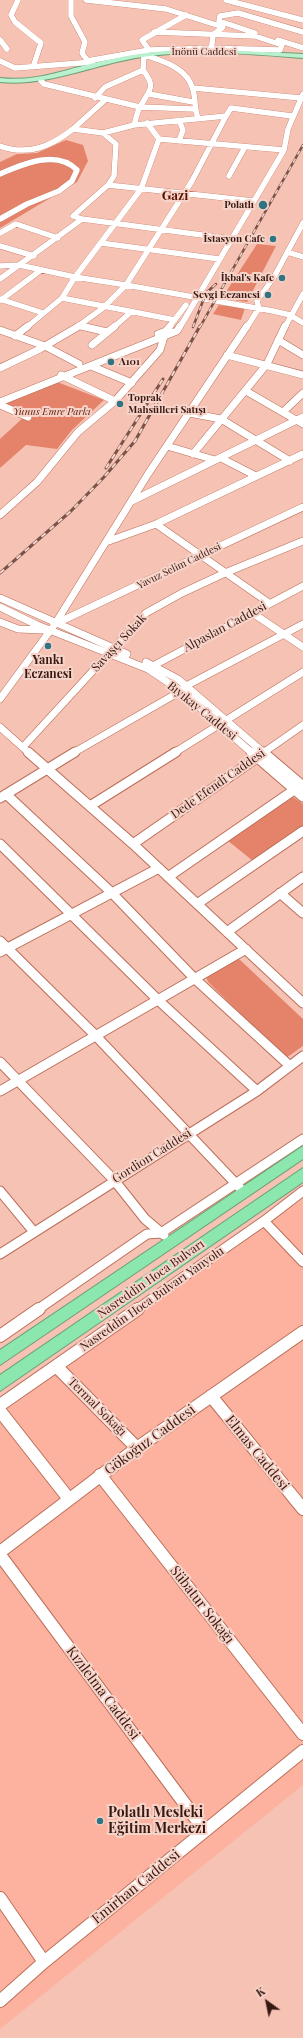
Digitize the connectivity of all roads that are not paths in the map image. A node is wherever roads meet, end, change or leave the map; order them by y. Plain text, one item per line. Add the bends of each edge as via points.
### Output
1 (18, 0) edge
2 (71, 0) edge
3 (86, 0) edge
4 (149, 0) edge
5 (226, 0) edge
6 (248, 6) junction
7 (166, 8) junction
8 (235, 13) junction
9 (186, 15) junction
10 (303, 20) edge
11 (219, 21) junction
12 (213, 24) junction
13 (167, 25) junction
14 (154, 32) junction
15 (302, 32) edge
16 (194, 34) junction
17 (213, 35) junction
18 (295, 35) dead end
19 (289, 38) dead end
20 (0, 40) edge
21 (284, 42) junction
22 (303, 48) edge
23 (7, 49) dead end
24 (149, 50) junction
25 (211, 50) junction
26 (143, 56) junction
27 (303, 56) edge
28 (150, 57) junction
29 (303, 59) edge
30 (0, 61) edge
31 (89, 63) junction
32 (33, 67) junction
33 (143, 70) junction
34 (0, 80) edge
35 (41, 81) junction
36 (193, 88) junction
37 (149, 94) junction
38 (302, 96) edge
39 (95, 98) junction
40 (105, 100) junction
41 (236, 100) junction
42 (193, 102) junction
43 (140, 107) junction
44 (193, 109) junction
45 (226, 116) junction
46 (292, 116) junction
47 (198, 118) junction
48 (180, 120) junction
49 (147, 123) junction
50 (134, 125) junction
51 (73, 129) junction
52 (103, 133) junction
53 (159, 139) junction
54 (179, 141) junction
55 (214, 144) junction
56 (0, 146) edge
57 (245, 147) junction
58 (284, 150) junction
59 (0, 174) edge
60 (230, 176) dead end
61 (108, 185) junction
62 (141, 189) junction
63 (186, 193) junction
64 (253, 201) junction
65 (82, 219) junction
66 (0, 220) edge
67 (116, 224) junction
68 (302, 227) edge
69 (162, 230) junction
70 (0, 233) edge
71 (58, 238) junction
72 (232, 239) junction
73 (101, 243) junction
74 (0, 246) edge
75 (149, 249) junction
76 (287, 252) junction
77 (34, 256) junction
78 (303, 257) edge
79 (219, 259) junction
80 (19, 265) junction
81 (0, 266) edge
82 (40, 270) junction
83 (75, 277) junction
84 (0, 279) edge
85 (126, 285) junction
86 (303, 294) edge
87 (197, 297) junction
88 (62, 298) junction
89 (1, 300) edge
90 (104, 307) junction
91 (259, 308) junction
92 (131, 312) junction
93 (43, 313) junction
94 (290, 315) junction
95 (175, 320) junction
96 (303, 323) edge
97 (80, 325) junction
98 (0, 330) edge
99 (107, 332) junction
100 (15, 336) junction
101 (164, 337) junction
102 (278, 340) junction
103 (92, 345) dead end
104 (46, 346) junction
105 (227, 355) junction
106 (303, 355) edge
107 (79, 364) junction
108 (267, 364) junction
109 (90, 366) junction
110 (0, 368) edge
111 (57, 373) junction
112 (303, 375) edge
113 (64, 377) junction
114 (132, 383) junction
115 (246, 391) junction
116 (303, 393) edge
117 (0, 396) edge
118 (115, 401) junction
119 (0, 403) edge
120 (283, 412) junction
121 (189, 413) junction
122 (28, 417) dead end
123 (221, 419) junction
124 (300, 419) edge
125 (303, 424) edge
126 (256, 440) junction
127 (167, 446) junction
128 (192, 454) junction
129 (303, 454) edge
130 (218, 459) junction
131 (290, 461) junction
132 (256, 476) junction
133 (132, 501) junction
134 (303, 508) edge
135 (0, 514) edge
136 (156, 524) junction
137 (303, 541) edge
138 (106, 542) junction
139 (200, 555) junction
140 (225, 573) junction
141 (303, 586) edge
142 (0, 598) edge
143 (270, 603) junction
144 (0, 607) edge
145 (251, 612) junction
146 (0, 622) edge
147 (303, 624) edge
148 (53, 627) junction
149 (283, 634) junction
150 (303, 647) edge
151 (111, 651) junction
152 (151, 667) junction
153 (303, 672) edge
154 (184, 689) junction
155 (0, 699) edge
156 (222, 722) junction
157 (303, 725) edge
158 (0, 727) edge
159 (23, 747) junction
160 (260, 755) junction
161 (47, 768) junction
162 (303, 775) edge
163 (296, 780) junction
164 (303, 786) edge
165 (294, 790) junction
166 (3, 796) edge
167 (303, 797) edge
168 (90, 806) junction
169 (303, 831) edge
170 (0, 844) edge
171 (133, 844) junction
172 (159, 868) junction
173 (168, 877) junction
174 (303, 877) edge
175 (112, 893) junction
176 (280, 893) junction
177 (197, 904) junction
178 (303, 913) edge
179 (71, 914) junction
180 (227, 932) junction
181 (0, 941) edge
182 (246, 949) junction
183 (4, 950) edge
184 (194, 978) junction
185 (158, 999) junction
186 (303, 1003) edge
187 (95, 1036) junction
188 (303, 1056) edge
189 (0, 1062) edge
190 (290, 1066) junction
191 (18, 1080) junction
192 (0, 1091) edge
193 (257, 1091) junction
194 (188, 1133) junction
195 (303, 1139) edge
196 (303, 1152) edge
197 (303, 1174) edge
198 (114, 1180) junction
199 (241, 1188) junction
200 (0, 1191) edge
201 (303, 1191) edge
202 (264, 1221) junction
203 (34, 1232) junction
204 (166, 1238) junction
205 (0, 1254) edge
206 (303, 1262) edge
207 (303, 1332) edge
208 (0, 1336) edge
209 (0, 1358) edge
210 (56, 1366) junction
211 (0, 1384) edge
212 (211, 1396) junction
213 (0, 1405) edge
214 (0, 1411) edge
215 (137, 1448) junction
216 (100, 1476) junction
217 (69, 1499) junction
218 (303, 1510) edge
219 (0, 1552) edge
220 (0, 1555) edge
221 (303, 1734) edge
222 (303, 1751) edge
223 (205, 1831) junction
224 (0, 1898) edge
225 (44, 1962) junction
226 (0, 2001) edge

1 - 32 street via 11,15 15,22 41,43
2 - 31 street via 71,16 84,42 82,52
3 - 7 street
4 - 7 street
5 - 6 street
6 - 8 street
6 - 10 street
7 - 9 street
8 - 11 street via 220,16
8 - 15 street
9 - 12 street
9 - 13 street
11 - 12 street
11 - 21 street
12 - 17 street via 223,27
13 - 14 street
13 - 16 street
14 - 16 street
14 - 24 street via 142,40
15 - 18 street
16 - 17 street
17 - 25 street
17 - 25 street via 255,36 282,45 280,50
19 - 21 street
20 - 23 street
21 - 22 street
24 - 25 street
24 - 31 street
25 - 26 main road, İnönü Caddesi
25 - 27 main road, İnönü Caddesi
26 - 28 main road, İnönü Caddesi
26 - 31 main road, İnönü Caddesi
26 - 33 street
28 - 29 main road, İnönü Caddesi via 193,54
28 - 36 street via 171,64 181,71
30 - 32 street via 15,68
31 - 32 street
31 - 35 main road, İnönü Caddesi
33 - 37 street via 150,79
33 - 39 street via 104,86
34 - 35 main road, İnönü Caddesi via 26,83
35 - 39 street
36 - 41 street
36 - 42 street
37 - 42 street
37 - 43 street
38 - 41 street
38 - 46 street
39 - 40 street
40 - 43 street
40 - 51 street
41 - 45 street
41 - 46 street
42 - 44 street
43 - 44 street
43 - 50 street
44 - 47 street
45 - 47 street
45 - 55 street
46 - 58 street
47 - 48 street
48 - 49 street
48 - 54 street via 183,134
49 - 50 street
49 - 53 street
50 - 52 street
51 - 52 street
51 - 56 street via 59,141 40,148 21,152
52 - 61 street via 116,144 114,176
53 - 54 street
53 - 62 street
54 - 55 street
55 - 57 street
55 - 63 street
57 - 58 street
57 - 60 street
58 - 64 street
59 - 66 street via 19,166 47,160 64,160 77,170 72,181 59,191 27,204
61 - 62 street
61 - 65 street via 73,216
62 - 63 street
62 - 67 street
63 - 64 street
63 - 69 street
64 - 72 street
65 - 67 street
65 - 71 street
67 - 69 street
67 - 73 street
68 - 76 street
69 - 72 street
69 - 75 street
70 - 71 street via 16,224
71 - 77 street
72 - 79 street
73 - 75 street
73 - 83 street
74 - 77 street
75 - 79 street
75 - 85 street
76 - 78 street
76 - 91 street via 257,301
77 - 80 street
79 - 87 street
80 - 81 street
80 - 82 street
80 - 84 street
82 - 83 street
82 - 89 street
83 - 85 street
83 - 88 street
85 - 87 street
85 - 90 street via 120,288
86 - 94 street
87 - 91 street
87 - 95 street via 186,305
87 - 101 street via 177,331
88 - 90 street
88 - 93 street
89 - 93 street
90 - 92 street
90 - 97 street
91 - 94 street
91 - 105 street
92 - 95 street
92 - 99 street
93 - 100 street
94 - 96 street
94 - 102 street
95 - 107 street via 166,331
97 - 99 street
97 - 104 street
98 - 100 street
99 - 103 street
100 - 104 street
101 - 109 street
101 - 114 street via 160,350
102 - 106 street
102 - 108 street
104 - 107 street
104 - 110 street
105 - 108 street
105 - 121 street
107 - 111 street
108 - 112 street
108 - 115 street
109 - 113 street
109 - 114 street
111 - 113 street
111 - 117 street
113 - 118 street
113 - 119 street
114 - 118 street
115 - 120 street
115 - 123 street
116 - 120 street
118 - 135 street via 78,432 37,482
119 - 122 street
120 - 124 street
121 - 123 street
121 - 127 street
123 - 126 street
123 - 128 street
124 - 125 street
124 - 126 street
126 - 130 street
126 - 131 street
127 - 128 street
127 - 133 street
128 - 130 street
129 - 131 street
130 - 132 street
130 - 133 street
131 - 132 street
132 - 136 street
133 - 138 street
134 - 139 street, Yavuz Selim Caddesi
136 - 138 street
136 - 139 street
137 - 140 street, Savaşçı Sokak
138 - 148 street
139 - 140 street
139 - 148 street, Yavuz Selim Caddesi
140 - 143 street
140 - 151 street, Savaşçı Sokak via 146,613
141 - 143 street, Alpaslan Caddesi
142 - 148 street, Bıyıkay Caddesi
143 - 145 street, Alpaslan Caddesi
144 - 148 street, Bıyıkay Caddesi
145 - 149 street
145 - 152 street, Alpaslan Caddesi
146 - 148 street via 18,629
147 - 149 street
148 - 151 street, Bıyıkay Caddesi
148 - 155 street
149 - 150 street
149 - 154 street
151 - 152 street, Bıyıkay Caddesi
151 - 159 street, Savaşçı Sokak
152 - 154 street, Bıyıkay Caddesi
153 - 156 street
154 - 156 street, Bıyıkay Caddesi
154 - 161 street
156 - 160 street, Bıyıkay Caddesi
156 - 168 street
157 - 160 street, Dede Efendi Caddesi
158 - 159 street
159 - 161 street
160 - 163 street, Bıyıkay Caddesi
160 - 165 street, Bıyıkay Caddesi
160 - 171 street, Dede Efendi Caddesi
161 - 166 street
161 - 168 street
162 - 163 street
163 - 164 street, Bıyıkay Caddesi
165 - 167 street, Bıyıkay Caddesi
165 - 173 street
166 - 175 street
168 - 171 street
169 - 177 street
170 - 179 street
171 - 172 street
172 - 173 street
172 - 175 street
173 - 177 street
174 - 176 street
175 - 179 street
175 - 184 street
176 - 178 street
176 - 180 street
177 - 180 street
179 - 183 street
179 - 185 street
180 - 182 street
181 - 183 street
182 - 184 street
182 - 186 street
183 - 187 street
184 - 185 street
184 - 190 street
185 - 187 street
185 - 193 street
187 - 191 street
187 - 194 street
188 - 190 street, Gordion Caddesi
189 - 191 street
190 - 193 street, Gordion Caddesi
191 - 192 street
191 - 198 street
193 - 194 street, Gordion Caddesi
194 - 198 street, Gordion Caddesi
194 - 199 street
195 - 199 street
196 - 199 highway, Nasreddin Hoca Bulvarı
197 - 211 highway, Nasreddin Hoca Bulvarı
198 - 203 street, Gordion Caddesi
198 - 204 street via 145,1219
199 - 204 highway, Nasreddin Hoca Bulvarı
200 - 203 street
201 - 202 street, Nasreddin Hoca Bulvarı Yanyolu
202 - 206 street
202 - 210 street, Nasreddin Hoca Bulvarı Yanyolu
203 - 205 street, Gordion Caddesi
204 - 208 street via 147,1234
204 - 209 highway, Nasreddin Hoca Bulvarı
207 - 212 street, Gökoğuz Caddesi
210 - 213 street, Nasreddin Hoca Bulvarı Yanyolu
210 - 215 street, Termal Sokağı
212 - 215 street, Gökoğuz Caddesi
212 - 218 street, Elmas Caddesi
214 - 217 street
215 - 216 street, Gökoğuz Caddesi
216 - 217 street, Gökoğuz Caddesi
216 - 221 street, Sübatur Sokağı
217 - 219 street, Gökoğuz Caddesi
220 - 223 street, Kızılelma Caddesi
222 - 223 street, Emirhan Caddesi
223 - 225 street, Emirhan Caddesi
224 - 225 street
225 - 226 street, Emirhan Caddesi

